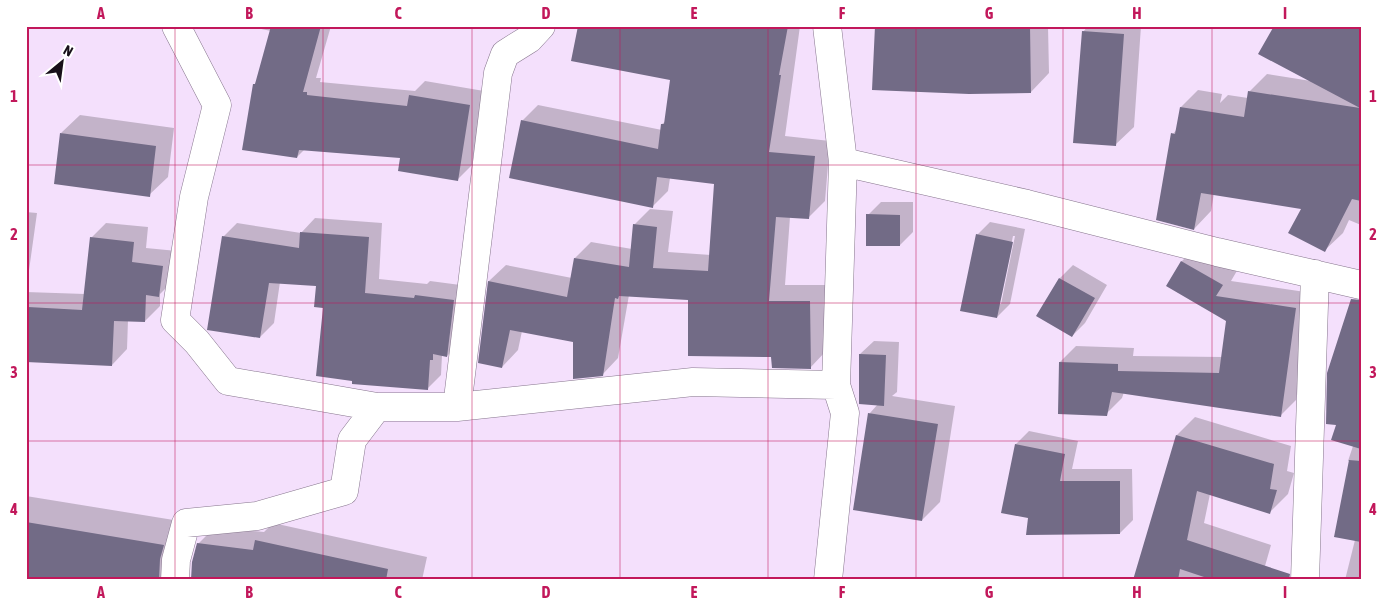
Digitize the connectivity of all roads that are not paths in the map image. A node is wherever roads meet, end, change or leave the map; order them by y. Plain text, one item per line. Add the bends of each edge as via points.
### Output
1 (176, 26) edge
2 (541, 26) edge
3 (827, 26) edge
4 (843, 162) junction
5 (1315, 274) junction
6 (1361, 285) edge
7 (836, 385) junction
8 (377, 407) junction
9 (457, 407) junction
10 (175, 580) edge
11 (828, 580) edge
12 (1305, 580) edge

1 - 8 street via 217,105 194,197 175,320 228,381
2 - 9 street via 530,39 505,54 498,73
3 - 4 street
4 - 5 street
4 - 7 street
5 - 6 street
5 - 12 street
7 - 9 street via 693,382
7 - 11 street via 845,413
8 - 9 street
8 - 10 street via 352,440 344,491 257,516 186,523 176,560

